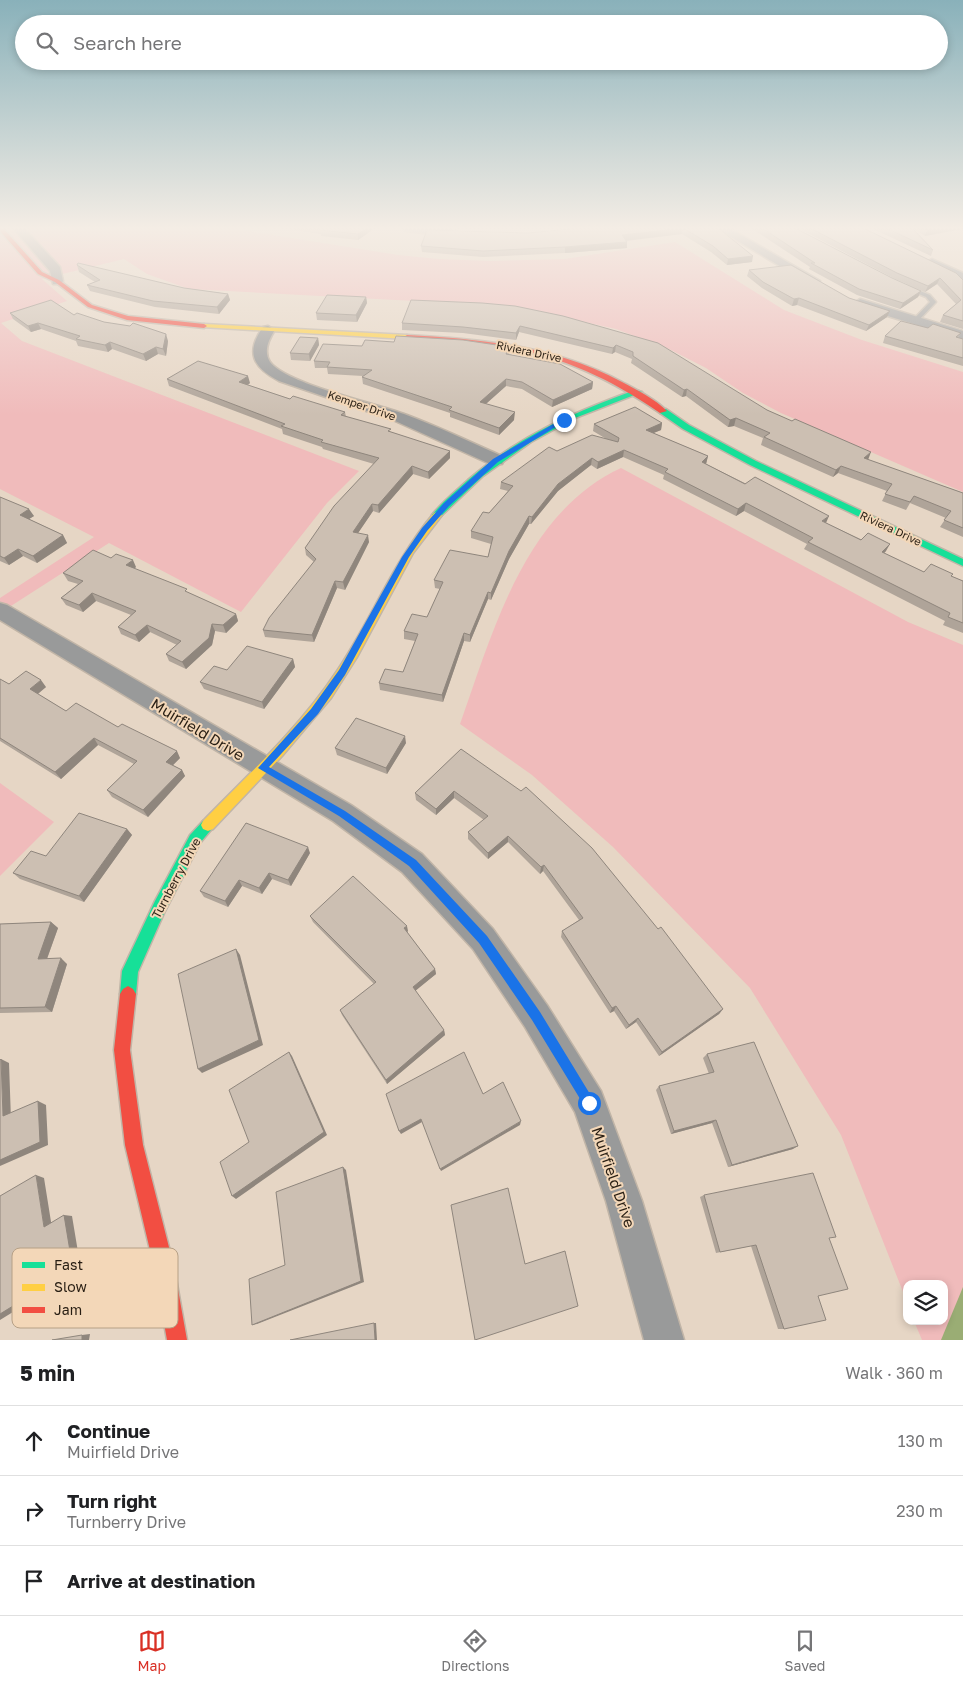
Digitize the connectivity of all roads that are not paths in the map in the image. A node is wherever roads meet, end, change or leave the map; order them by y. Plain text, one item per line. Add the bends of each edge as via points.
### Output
1 (69, 291) edge
2 (913, 291) edge
3 (852, 300) edge
4 (915, 320) junction
5 (268, 330) junction
6 (963, 334) edge
7 (638, 392) junction
8 (496, 460) junction
9 (963, 563) edge
10 (0, 610) edge
11 (262, 768) junction
12 (159, 1248) edge
13 (664, 1340) edge

1 - 5 street, Riviera Drive via 90,306 127,318
2 - 4 lane via 932,299 932,305
3 - 4 street
4 - 6 street
5 - 7 street, Riviera Drive via 508,345 556,355 591,368
5 - 8 street, Kemper Drive via 259,342 259,352 273,372 422,427
7 - 8 street, Turnberry Drive via 564,420
7 - 9 street, Riviera Drive via 716,444
8 - 11 street, Turnberry Drive via 424,529 405,557 342,672 314,711
10 - 11 street, Muirfield Drive
11 - 12 street, Turnberry Drive via 195,839 130,971 122,1050 134,1145
11 - 13 street, Muirfield Drive via 342,814 412,863 489,947 589,1103 624,1201

